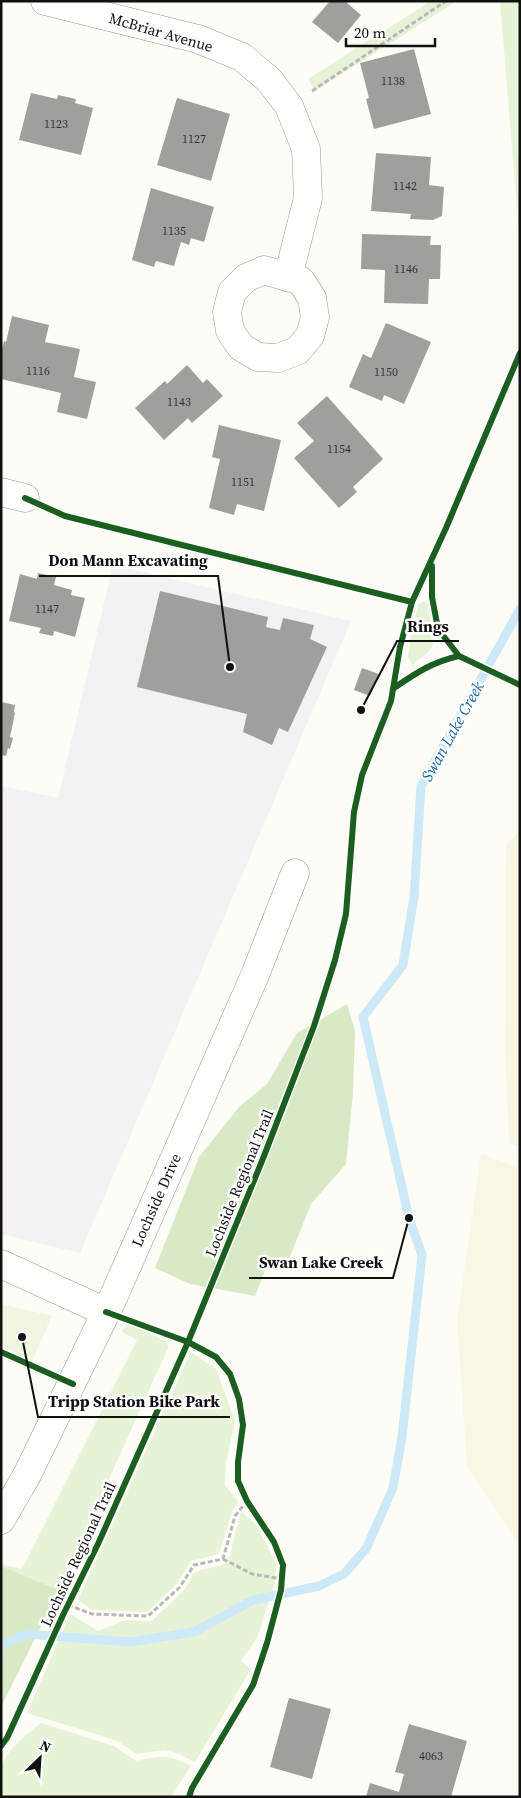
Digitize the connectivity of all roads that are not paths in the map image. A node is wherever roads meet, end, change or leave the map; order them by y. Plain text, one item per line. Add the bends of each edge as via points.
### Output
1 (45, 1) edge
2 (288, 277) dead end
3 (295, 873) dead end
4 (1, 1264) edge
5 (106, 1312) junction
6 (1, 1520) edge

1 - 2 street, McBriar Avenue via 198,39 242,57 269,80 288,106 306,149 308,198
3 - 5 street, Lochside Drive via 255,975
4 - 5 street
5 - 6 street, Lochside Drive via 27,1475

